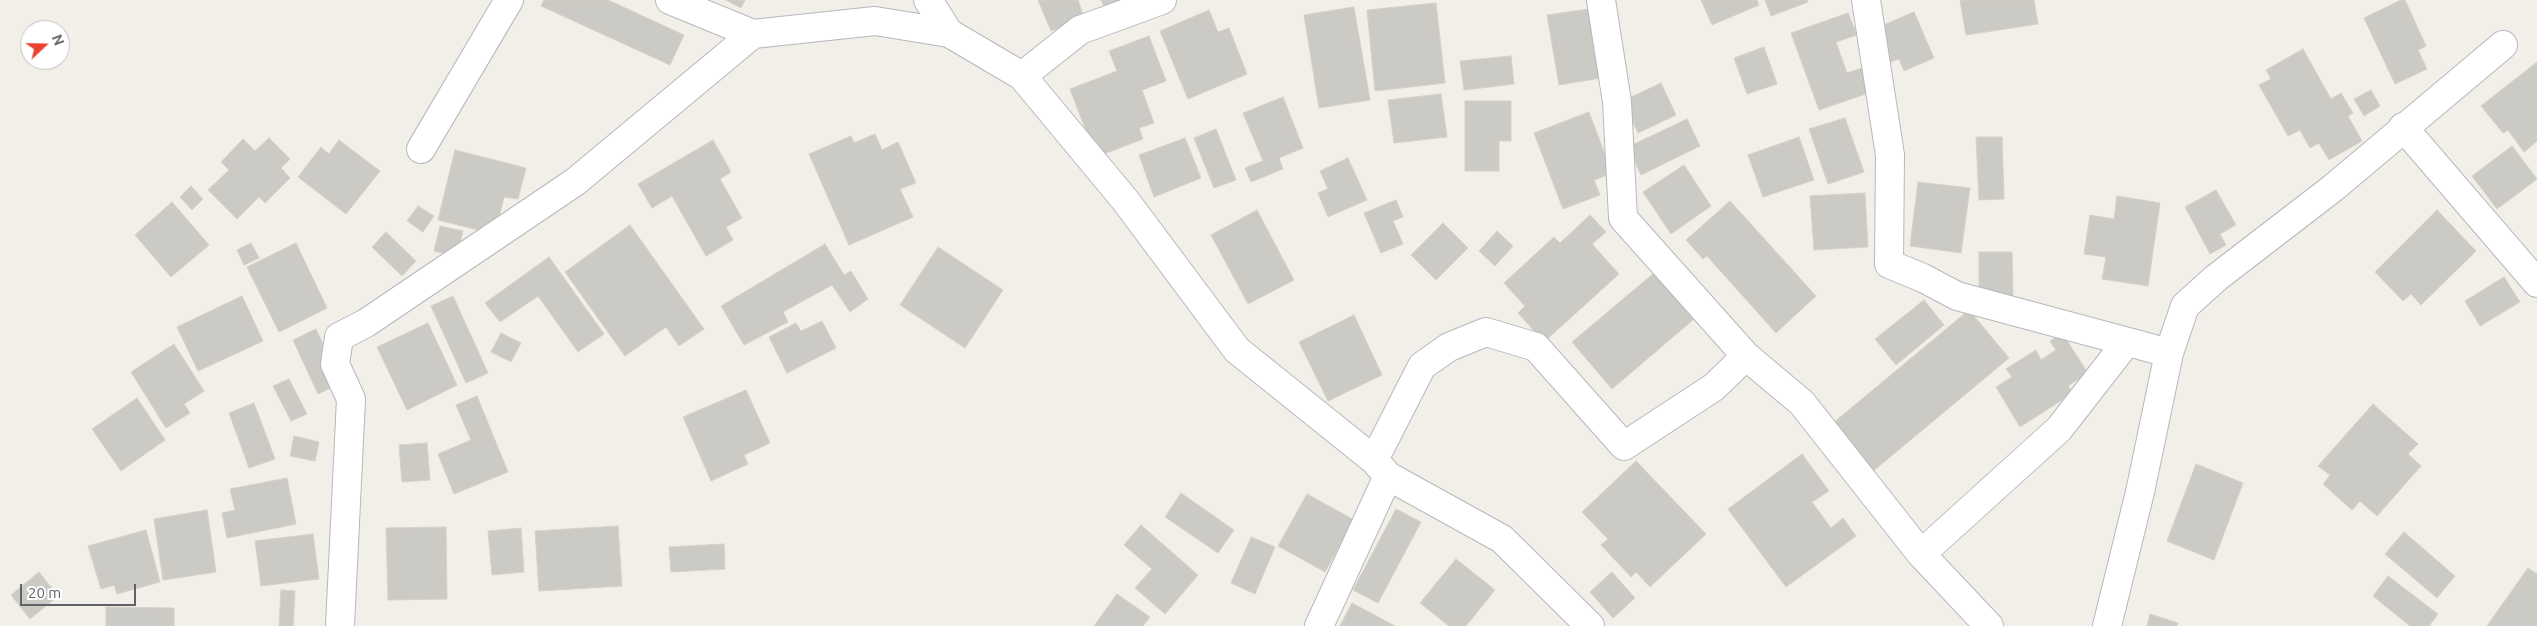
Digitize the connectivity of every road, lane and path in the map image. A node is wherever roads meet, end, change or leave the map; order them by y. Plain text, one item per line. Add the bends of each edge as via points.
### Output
1 (509, 0) edge
2 (670, 0) edge
3 (928, 0) edge
4 (1162, 0) edge
5 (1601, 0) edge
6 (1866, 0) edge
7 (948, 33) junction
8 (753, 34) junction
9 (2502, 45) dead end
10 (1022, 76) junction
11 (2404, 127) junction
12 (421, 148) dead end
13 (2537, 283) edge
14 (2126, 343) junction
15 (2169, 353) junction
16 (1746, 356) junction
17 (1381, 468) junction
18 (1921, 554) junction
19 (340, 626) edge
20 (1319, 626) edge
21 (1590, 626) edge
22 (1989, 626) edge
23 (2107, 626) edge

1 - 12 street
2 - 8 street
3 - 7 street
4 - 10 street via 1080,30
5 - 16 street via 1617,102 1624,218
6 - 14 street via 1890,154 1889,264 1957,296
7 - 8 street via 875,21
7 - 10 street
8 - 19 street via 575,182 366,324 339,337 335,364 351,400
9 - 11 street
10 - 17 street via 1125,200 1237,350
11 - 13 street
11 - 15 street via 2333,188 2216,278 2186,306
14 - 15 street
14 - 18 street via 2059,429
15 - 23 street via 2140,492
16 - 17 street via 1714,387 1624,446 1536,347 1486,332 1449,347 1422,366
16 - 18 street via 1802,403
17 - 20 street via 1333,600
17 - 21 street via 1502,539
18 - 22 street

